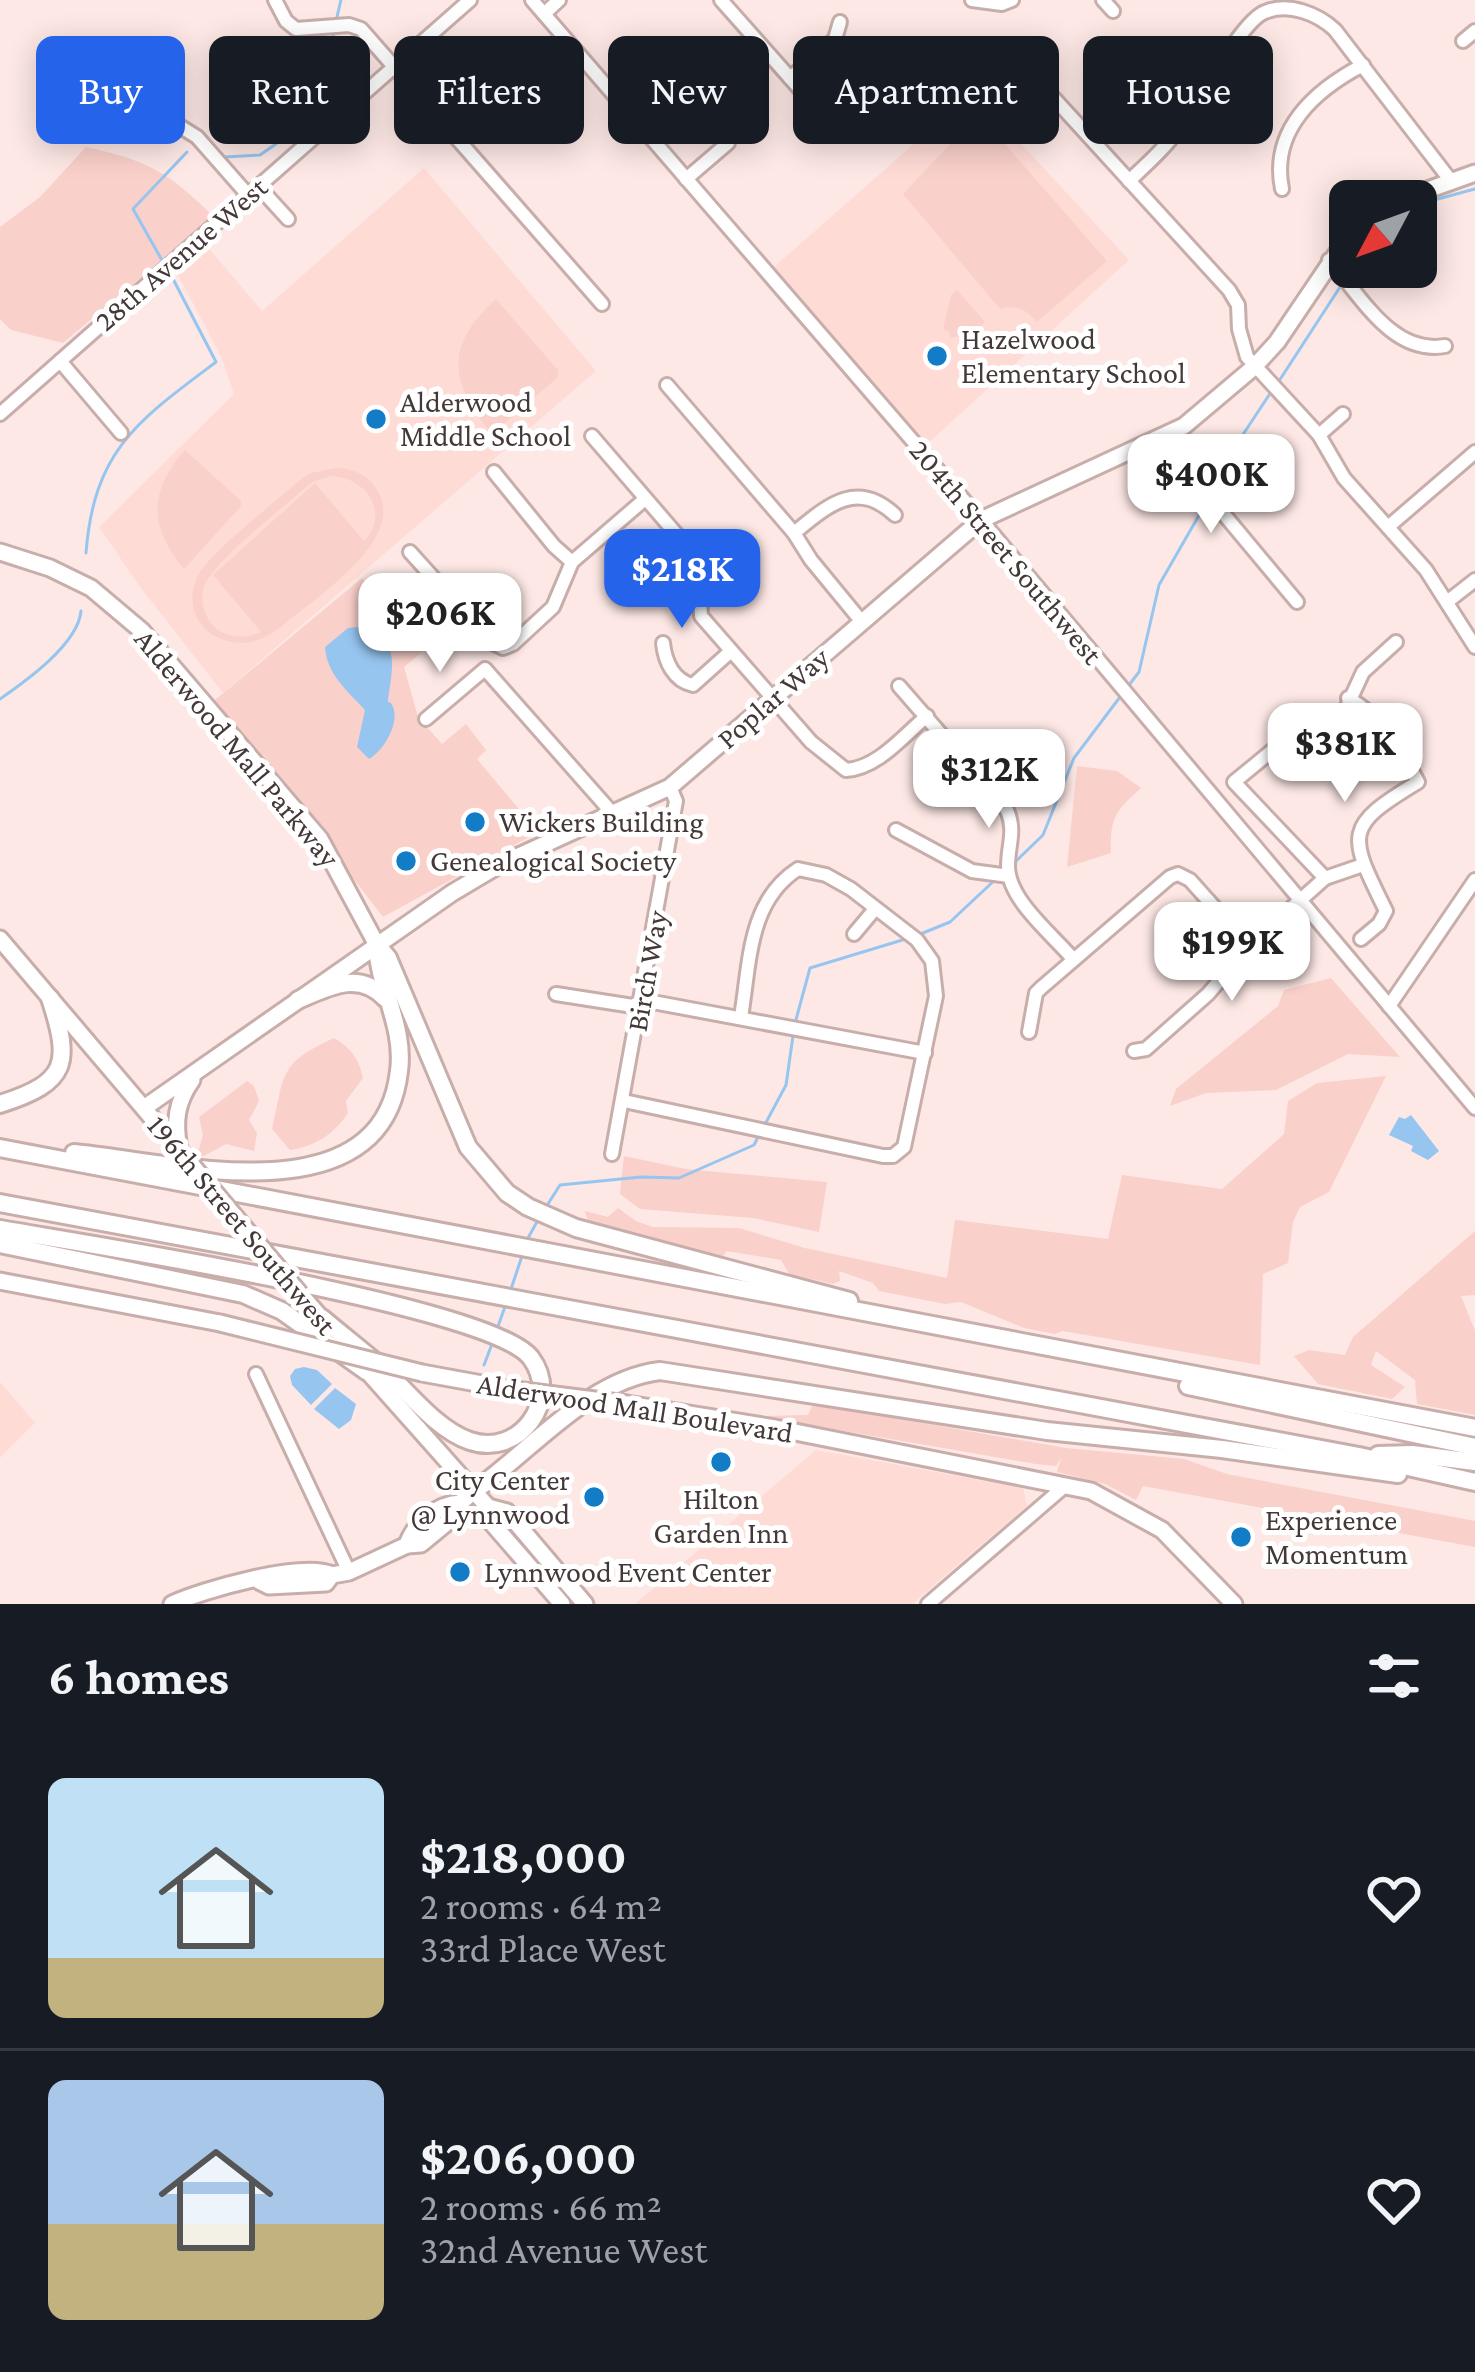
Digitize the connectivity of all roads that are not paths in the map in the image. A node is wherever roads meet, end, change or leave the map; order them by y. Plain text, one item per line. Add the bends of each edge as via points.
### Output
1 (275, 0) edge
2 (470, 0) edge
3 (532, 0) edge
4 (559, 0) edge
5 (721, 0) edge
6 (1012, 0) edge
7 (974, 2) edge
8 (544, 14) junction
9 (840, 22) dead end
10 (1475, 31) edge
11 (430, 36) edge
12 (836, 36) edge
13 (1463, 41) dead end
14 (394, 65) edge
15 (1363, 65) junction
16 (394, 69) edge
17 (793, 75) edge
18 (790, 78) junction
19 (793, 81) edge
20 (608, 88) edge
21 (1059, 104) edge
22 (185, 130) edge
23 (463, 144) edge
24 (656, 144) edge
25 (727, 144) edge
26 (1475, 172) edge
27 (686, 179) junction
28 (1129, 181) junction
29 (1451, 181) junction
30 (1437, 186) edge
31 (1282, 189) dead end
32 (253, 190) junction
33 (288, 219) dead end
34 (1329, 260) edge
35 (1353, 288) edge
36 (602, 304) dead end
37 (1445, 346) dead end
38 (59, 361) junction
39 (1254, 367) junction
40 (667, 386) dead end
41 (0, 414) edge
42 (1343, 414) dead end
43 (121, 433) dead end
44 (1319, 435) junction
45 (592, 436) dead end
46 (1162, 440) junction
47 (1475, 452) edge
48 (494, 472) dead end
49 (645, 499) junction
50 (1013, 506) junction
51 (896, 515) dead end
52 (981, 520) junction
53 (1388, 527) junction
54 (794, 532) junction
55 (1001, 545) junction
56 (0, 552) edge
57 (410, 552) dead end
58 (572, 562) junction
59 (1475, 580) edge
60 (1297, 602) dead end
61 (1448, 602) junction
62 (862, 622) junction
63 (1396, 643) dead end
64 (663, 644) dead end
65 (1475, 647) edge
66 (731, 651) junction
67 (899, 686) dead end
68 (772, 698) junction
69 (1348, 698) junction
70 (927, 716) junction
71 (426, 718) dead end
72 (670, 788) junction
73 (614, 814) junction
74 (896, 830) dead end
75 (1363, 865) junction
76 (1009, 876) junction
77 (1325, 878) junction
78 (1475, 880) edge
79 (1301, 902) junction
80 (875, 909) junction
81 (854, 934) dead end
82 (0, 939) edge
83 (1361, 939) dead end
84 (376, 945) junction
85 (1249, 946) junction
86 (1073, 959) junction
87 (556, 994) dead end
88 (50, 998) junction
89 (298, 1000) junction
90 (642, 1000) junction
91 (389, 1004) junction
92 (1389, 1006) junction
93 (741, 1017) junction
94 (1029, 1032) dead end
95 (1134, 1051) dead end
96 (925, 1053) junction
97 (202, 1068) junction
98 (624, 1101) junction
99 (0, 1104) edge
100 (144, 1108) junction
101 (1475, 1108) edge
102 (0, 1147) edge
103 (180, 1151) junction
104 (612, 1154) dead end
105 (0, 1203) edge
106 (0, 1229) edge
107 (0, 1244) edge
108 (0, 1281) edge
109 (322, 1318) junction
110 (950, 1331) junction
111 (366, 1371) junction
112 (256, 1375) dead end
113 (1475, 1428) edge
114 (1475, 1447) edge
115 (1359, 1456) junction
116 (1475, 1462) edge
117 (1444, 1477) junction
118 (1475, 1483) edge
119 (1066, 1484) junction
120 (467, 1497) junction
121 (488, 1507) junction
122 (340, 1574) junction
123 (172, 1604) edge
124 (562, 1604) edge
125 (585, 1604) edge
126 (928, 1604) edge
127 (1234, 1604) edge

1 - 14 street via 296,29 356,26
2 - 11 street, 28th Avenue West
3 - 8 street, 204th Street Southwest
4 - 8 street
5 - 18 street
6 - 7 street
8 - 20 street, 204th Street Southwest
9 - 12 street
10 - 13 street
15 - 28 street via 1326,22 1272,10 1254,19 1170,141
15 - 29 street
15 - 31 street via 1304,107 1277,166
16 - 32 street, 28th Avenue West
17 - 18 street
18 - 19 street
21 - 28 street
22 - 32 street
23 - 36 street
24 - 27 street, 204th Street Southwest
25 - 27 street
26 - 29 main road
27 - 52 street, 204th Street Southwest
28 - 39 street via 1235,299 1241,343
29 - 30 main road
32 - 33 street
32 - 38 street, 28th Avenue West
34 - 39 main road, Poplar Way
35 - 37 street via 1396,337
38 - 41 street, 28th Avenue West
38 - 43 street
39 - 44 street
39 - 46 main road, Poplar Way
40 - 54 street
42 - 44 street
44 - 53 street
45 - 49 street
46 - 50 main road, Poplar Way
46 - 60 street
47 - 53 street
48 - 58 street
49 - 58 street
49 - 66 street via 698,564 701,616
50 - 52 main road, Poplar Way
50 - 55 street via 1000,525
51 - 54 street via 877,497 862,496 828,505
52 - 55 street, 204th Street Southwest
52 - 62 main road, Poplar Way
53 - 61 street
54 - 62 street
55 - 79 street, 204th Street Southwest
56 - 84 main road, Alderwood Mall Parkway via 91,588 142,631 320,839
57 - 58 street via 503,648 554,607
59 - 61 street
61 - 65 street
62 - 68 main road, Poplar Way
63 - 69 street
64 - 66 street via 667,663 693,685
66 - 68 street
67 - 70 street
68 - 70 street via 846,770 872,764
68 - 72 main road, Poplar Way
69 - 75 street via 1395,739 1418,782 1362,822
69 - 77 street via 1337,728 1273,750 1234,782
70 - 76 street via 1007,810
71 - 73 street via 485,669
72 - 73 main road, Poplar Way
72 - 90 street, Birch Way via 676,801
73 - 84 main road, Poplar Way via 499,865
74 - 76 street via 972,871
75 - 77 street
75 - 83 street via 1386,911
76 - 86 street
77 - 79 street
78 - 92 street
79 - 85 street
79 - 92 street, 204th Street Southwest
80 - 81 street
80 - 93 street via 797,862 759,912
80 - 96 street via 932,961 936,997
82 - 88 main road, 196th Street Southwest
84 - 89 main road, Poplar Way
84 - 91 highway
84 - 110 highway via 468,1147 528,1207 598,1234
85 - 86 street via 1178,874
85 - 95 street via 1208,994
86 - 94 street via 1036,994
87 - 90 street via 633,1006
88 - 99 highway via 65,1050 59,1071 36,1091
88 - 100 main road, 196th Street Southwest
89 - 91 highway via 353,981 374,987
89 - 97 main road, Poplar Way
90 - 93 street
90 - 98 street, Birch Way
91 - 102 highway via 400,1053 389,1108 359,1146 324,1166 286,1172
92 - 101 street, 204th Street Southwest
93 - 96 street
96 - 98 street via 904,1147 893,1156
97 - 100 main road, Poplar Way
97 - 103 main road via 181,1097
98 - 104 street, Birch Way
100 - 103 main road, 196th Street Southwest
102 - 110 highway
103 - 109 main road, 196th Street Southwest, bridge
105 - 115 highway
106 - 109 highway via 326,1289 475,1329 530,1357 542,1386 537,1412 508,1440 470,1441
107 - 111 highway via 243,1294 282,1311
108 - 119 main road, Alderwood Mall Boulevard, bridge via 422,1373
109 - 111 main road, 196th Street Southwest
110 - 113 highway
110 - 114 highway
111 - 120 main road, 196th Street Southwest
112 - 122 street
115 - 116 highway
115 - 117 highway
117 - 118 highway
117 - 120 highway via 1028,1428 661,1371 596,1394
119 - 126 street
119 - 127 main road, Alderwood Mall Boulevard via 1145,1518
120 - 121 main road, 196th Street Southwest
120 - 122 main road via 421,1544
121 - 124 main road, 196th Street Southwest via 491,1522
121 - 125 main road, 196th Street Southwest via 507,1512
122 - 123 main road via 326,1583 212,1588

